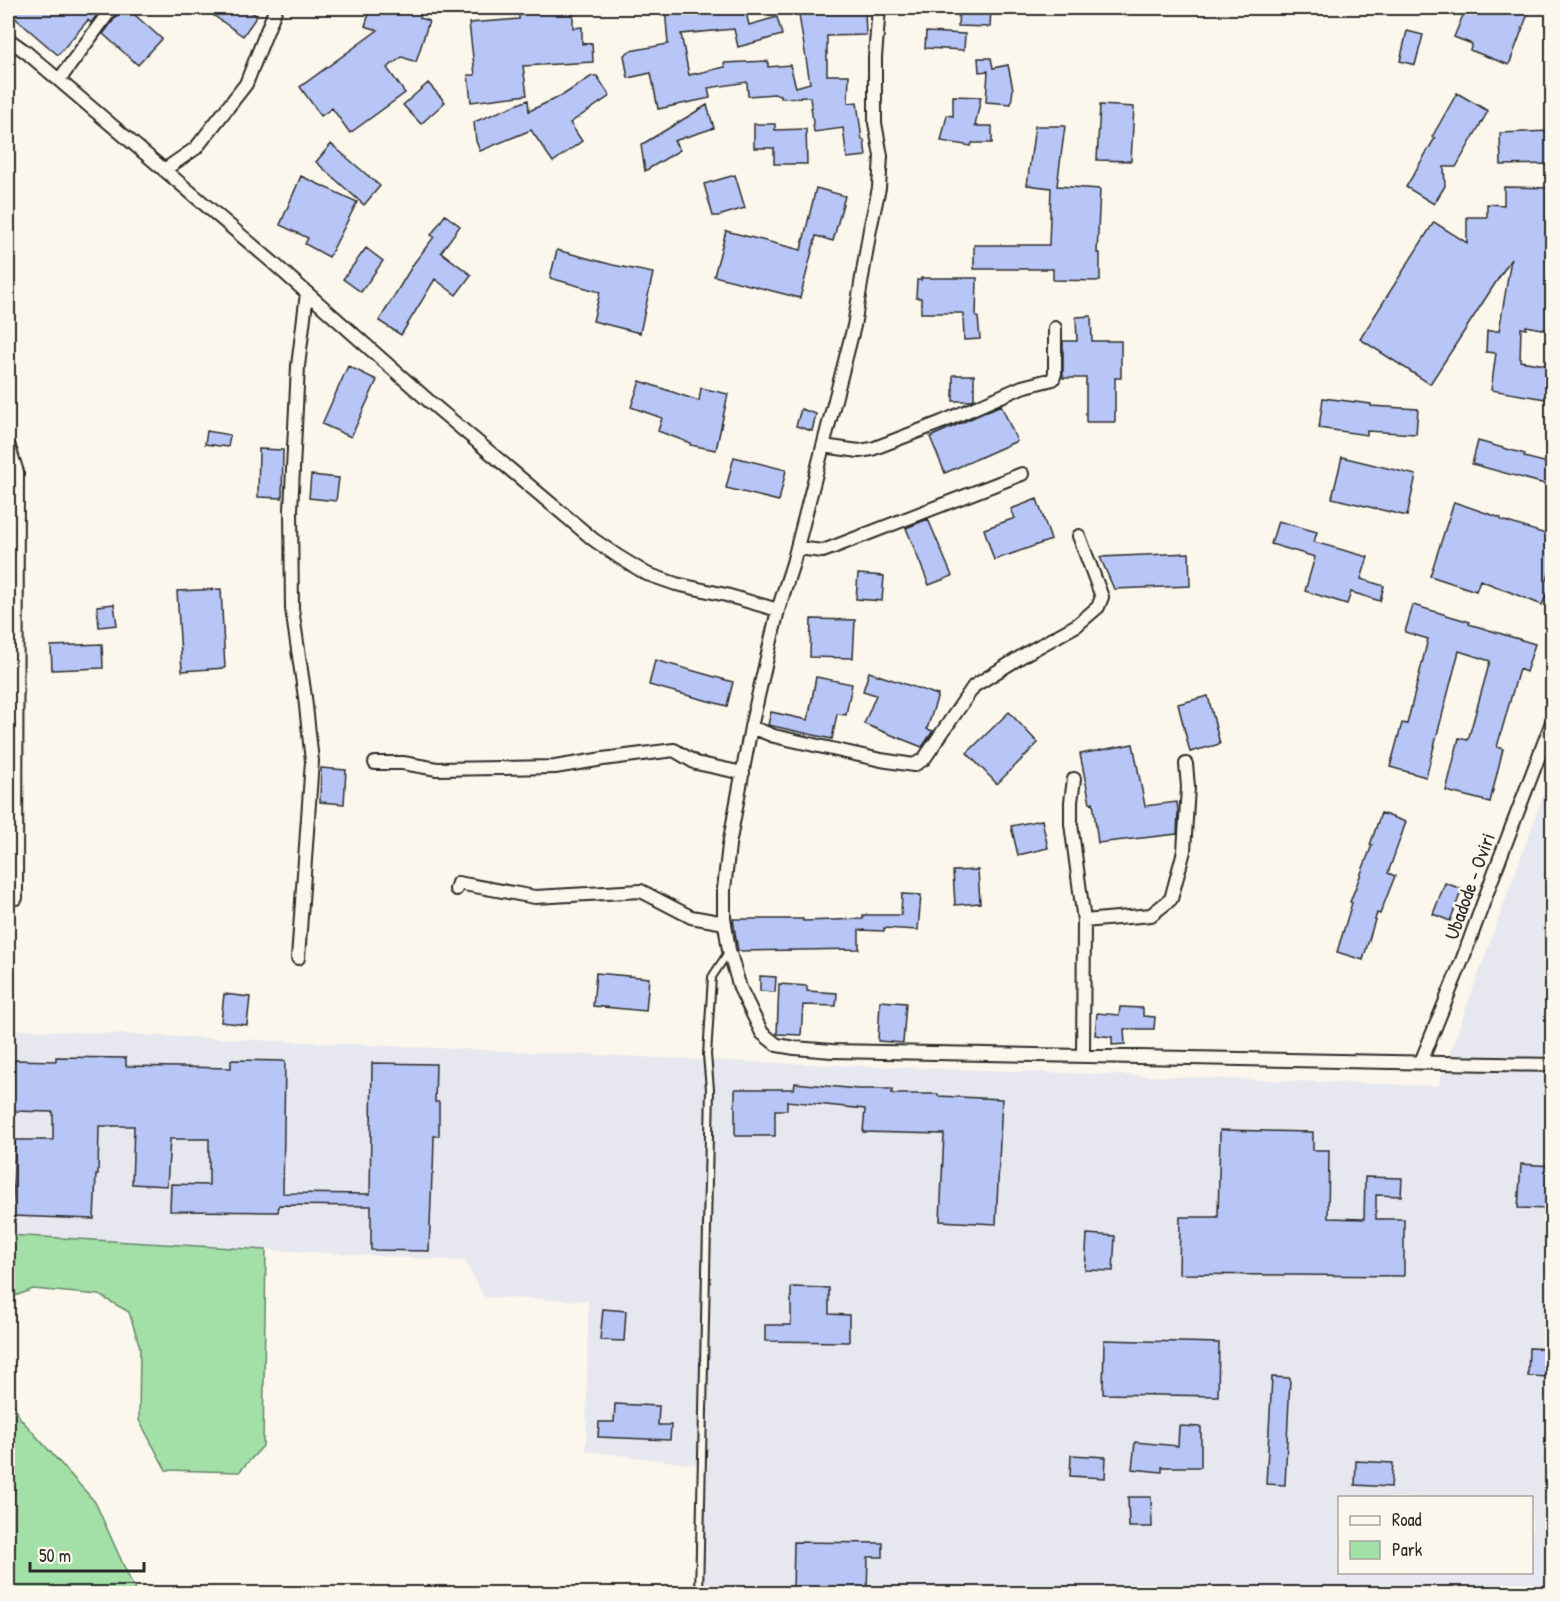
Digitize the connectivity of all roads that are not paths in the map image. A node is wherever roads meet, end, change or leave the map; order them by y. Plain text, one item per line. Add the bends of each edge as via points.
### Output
1 (112, 8) edge
2 (276, 8) edge
3 (879, 8) edge
4 (8, 39) edge
5 (58, 80) junction
6 (164, 170) junction
7 (307, 293) junction
8 (1056, 328) dead end
9 (8, 444) edge
10 (823, 446) junction
11 (1022, 474) dead end
12 (1079, 536) dead end
13 (797, 548) junction
14 (778, 610) junction
15 (1552, 722) edge
16 (751, 727) junction
17 (375, 763) dead end
18 (1186, 764) dead end
19 (743, 773) junction
20 (1074, 779) dead end
21 (456, 889) dead end
22 (16, 898) dead end
23 (1084, 921) junction
24 (725, 923) junction
25 (729, 950) junction
26 (298, 958) dead end
27 (1083, 1055) junction
28 (1421, 1062) junction
29 (1552, 1065) edge
30 (699, 1593) edge

1 - 5 street
2 - 6 street via 246,84 196,148
3 - 10 street via 874,68 875,123 881,156 879,188 854,326
4 - 5 street
5 - 6 street
6 - 7 street
7 - 14 street via 430,402 619,557 647,574 676,584
7 - 26 street via 298,366 291,510 292,609 312,761
8 - 10 street via 1053,379 1022,387 873,449
9 - 22 street via 17,472
10 - 13 street
11 - 13 street via 823,551
12 - 16 street via 1102,597 1098,608 1077,625 974,686 924,759 914,765 870,758
13 - 14 street
14 - 16 street
15 - 28 street, Ubadode - Oviri
16 - 19 street
17 - 19 street via 437,769 555,767 674,750 696,763
18 - 23 street via 1184,851 1171,899 1151,915
19 - 24 street via 729,845
20 - 23 street via 1071,824
21 - 24 street via 458,883 535,897 641,891 691,917
23 - 27 street
24 - 25 street
25 - 27 street via 750,1010 762,1033 777,1045 832,1051
25 - 30 lane via 712,977 707,1055 710,1089
27 - 28 street
28 - 29 street

